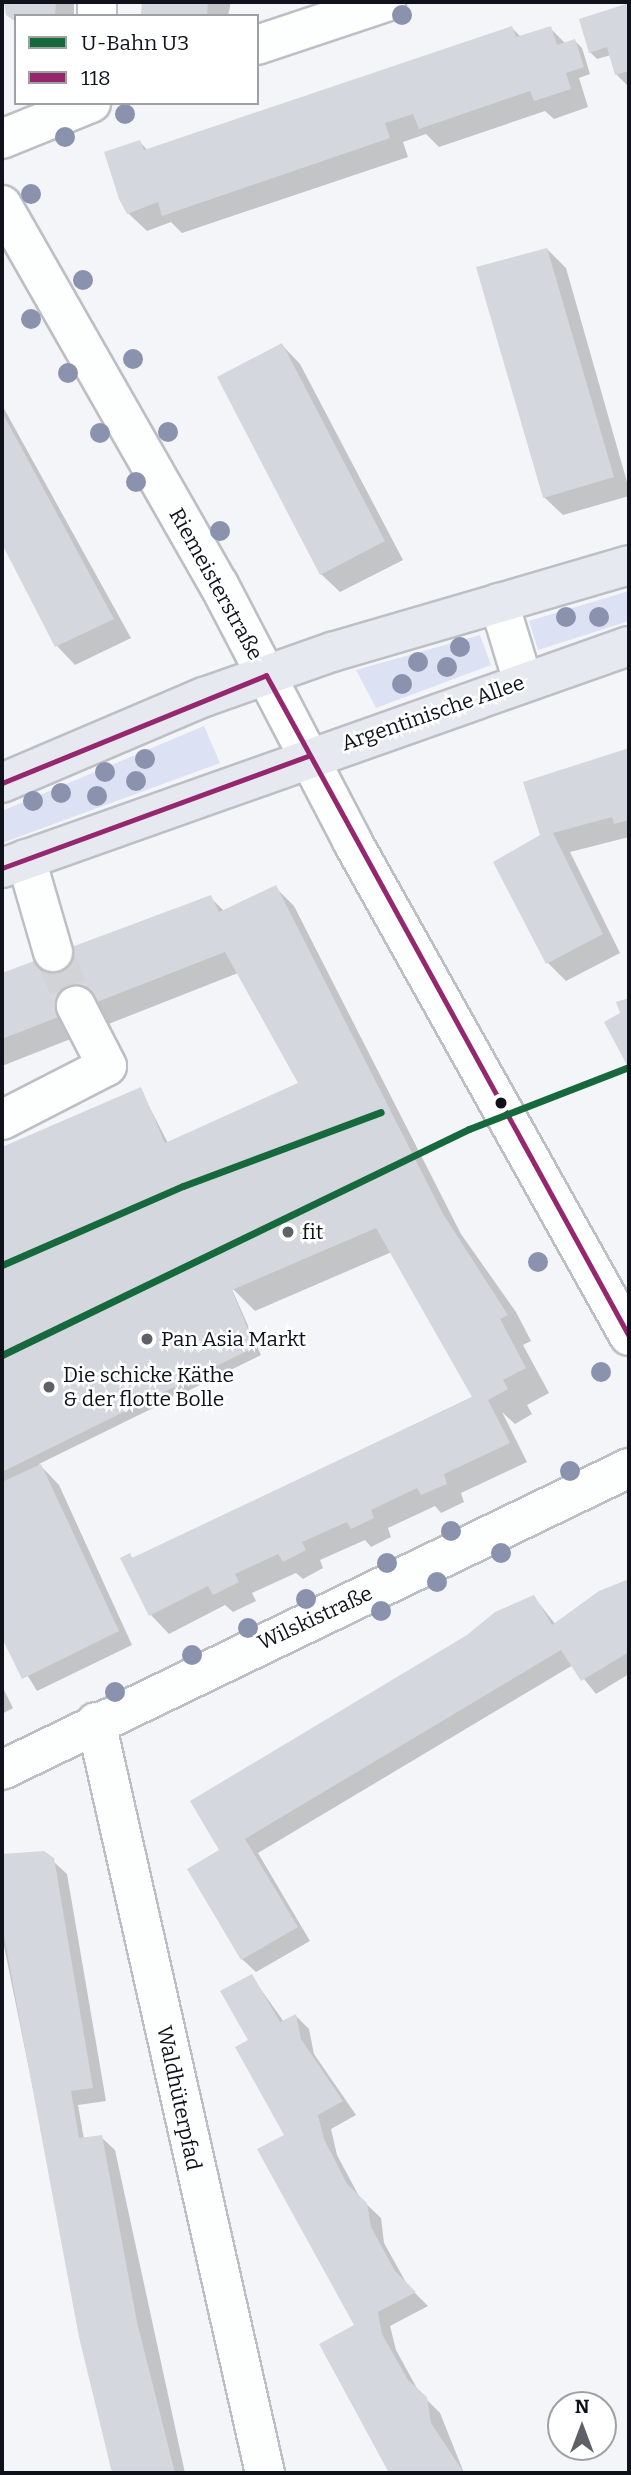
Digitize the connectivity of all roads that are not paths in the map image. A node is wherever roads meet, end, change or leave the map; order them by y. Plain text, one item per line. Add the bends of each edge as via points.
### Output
1 (386, 2) edge
2 (259, 44) edge
3 (85, 105) edge
4 (2, 139) edge
5 (2, 205) edge
6 (629, 565) edge
7 (499, 603) junction
8 (629, 646) edge
9 (266, 675) junction
10 (523, 682) junction
11 (308, 756) junction
12 (2, 783) edge
13 (14, 864) edge
14 (53, 952) tunnel mouth
15 (76, 1006) tunnel mouth
16 (2, 1120) edge
17 (629, 1336) edge
18 (629, 1468) edge
19 (96, 1723) junction
20 (2, 1770) edge
21 (265, 2473) edge

1 - 2 street
3 - 4 street
5 - 9 street, Riemeisterstraße
6 - 7 main road
7 - 9 main road
7 - 10 street
8 - 10 main road, Argentinische Allee
9 - 11 street, Riemeisterstraße
9 - 12 main road
10 - 11 main road, Argentinische Allee
11 - 13 main road, Argentinische Allee
11 - 17 street, Riemeisterstraße
13 - 14 street
15 - 16 street via 107,1066
18 - 19 street, Wilskistraße
19 - 20 street, Wilskistraße
19 - 21 street, Waldhüterpfad

